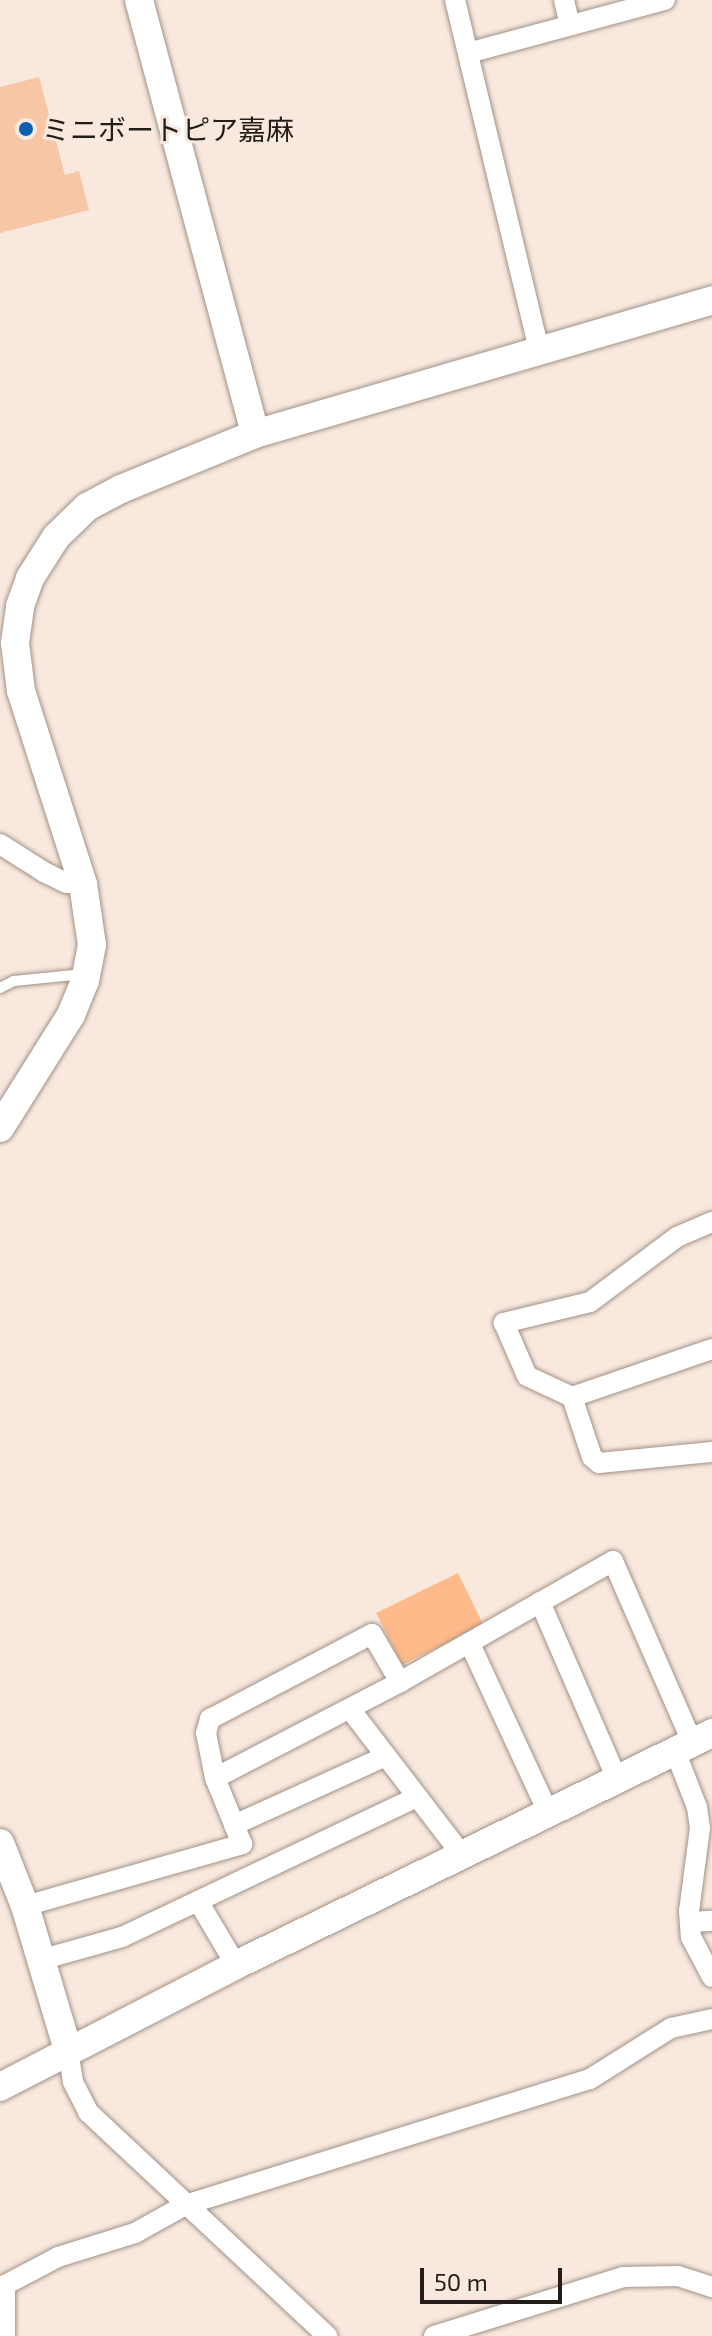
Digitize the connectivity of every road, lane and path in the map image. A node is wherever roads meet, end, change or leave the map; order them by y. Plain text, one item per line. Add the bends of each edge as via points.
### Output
1 (139, 0) edge
2 (455, 0) edge
3 (564, 0) edge
4 (665, 0) edge
5 (570, 25) junction
6 (468, 53) junction
7 (712, 300) edge
8 (539, 350) junction
9 (255, 434) junction
10 (0, 844) edge
11 (83, 884) junction
12 (86, 974) junction
13 (0, 988) edge
14 (0, 1128) edge
15 (712, 1222) edge
16 (712, 1349) edge
17 (572, 1397) junction
18 (712, 1452) edge
19 (540, 1602) junction
20 (470, 1644) junction
21 (400, 1682) junction
22 (350, 1709) junction
23 (693, 1742) edge
24 (386, 1756) junction
25 (215, 1778) junction
26 (617, 1779) junction
27 (417, 1797) junction
28 (548, 1812) junction
29 (238, 1834) junction
30 (0, 1843) edge
31 (704, 1851) edge
32 (462, 1855) junction
33 (257, 1873) junction
34 (198, 1901) junction
35 (25, 1906) junction
36 (712, 1921) edge
37 (690, 1922) junction
38 (40, 1960) junction
39 (236, 1965) junction
40 (712, 1977) edge
41 (712, 2019) edge
42 (68, 2050) junction
43 (0, 2087) edge
44 (185, 2205) junction
45 (712, 2287) edge
46 (5, 2336) edge
47 (327, 2336) edge
48 (434, 2336) edge

1 - 9 street
2 - 6 street
3 - 5 street
4 - 5 street
5 - 6 street
6 - 8 street
7 - 8 street
8 - 9 street
9 - 11 street via 87,507 56,537 30,578 15,643 21,691
10 - 11 street via 44,872
11 - 12 street via 92,945
12 - 13 lane via 14,981
12 - 14 street via 71,1015
15 - 17 street via 677,1237 590,1302 504,1323 527,1376
16 - 17 street
17 - 18 street via 592,1457 599,1463
19 - 20 street
19 - 23 street via 613,1561
19 - 26 street
20 - 21 street
20 - 28 street
21 - 22 street
21 - 25 street via 372,1634 210,1719 206,1733
22 - 24 street
22 - 25 street
23 - 26 street
23 - 31 street
24 - 27 street
24 - 29 street
25 - 29 street
26 - 28 street
27 - 32 street
27 - 33 street
28 - 32 street
29 - 33 street
29 - 35 street
30 - 35 street
31 - 37 street
32 - 39 street
33 - 34 street
34 - 38 street via 122,1937
34 - 39 street
35 - 38 street
36 - 37 street
37 - 40 street via 691,1937
38 - 42 street
39 - 42 street
41 - 44 street via 671,2028 590,2079
42 - 43 street
42 - 44 street via 73,2082 88,2112
44 - 46 street via 135,2233 58,2257 5,2285
44 - 47 street
45 - 48 street via 678,2276 623,2277

